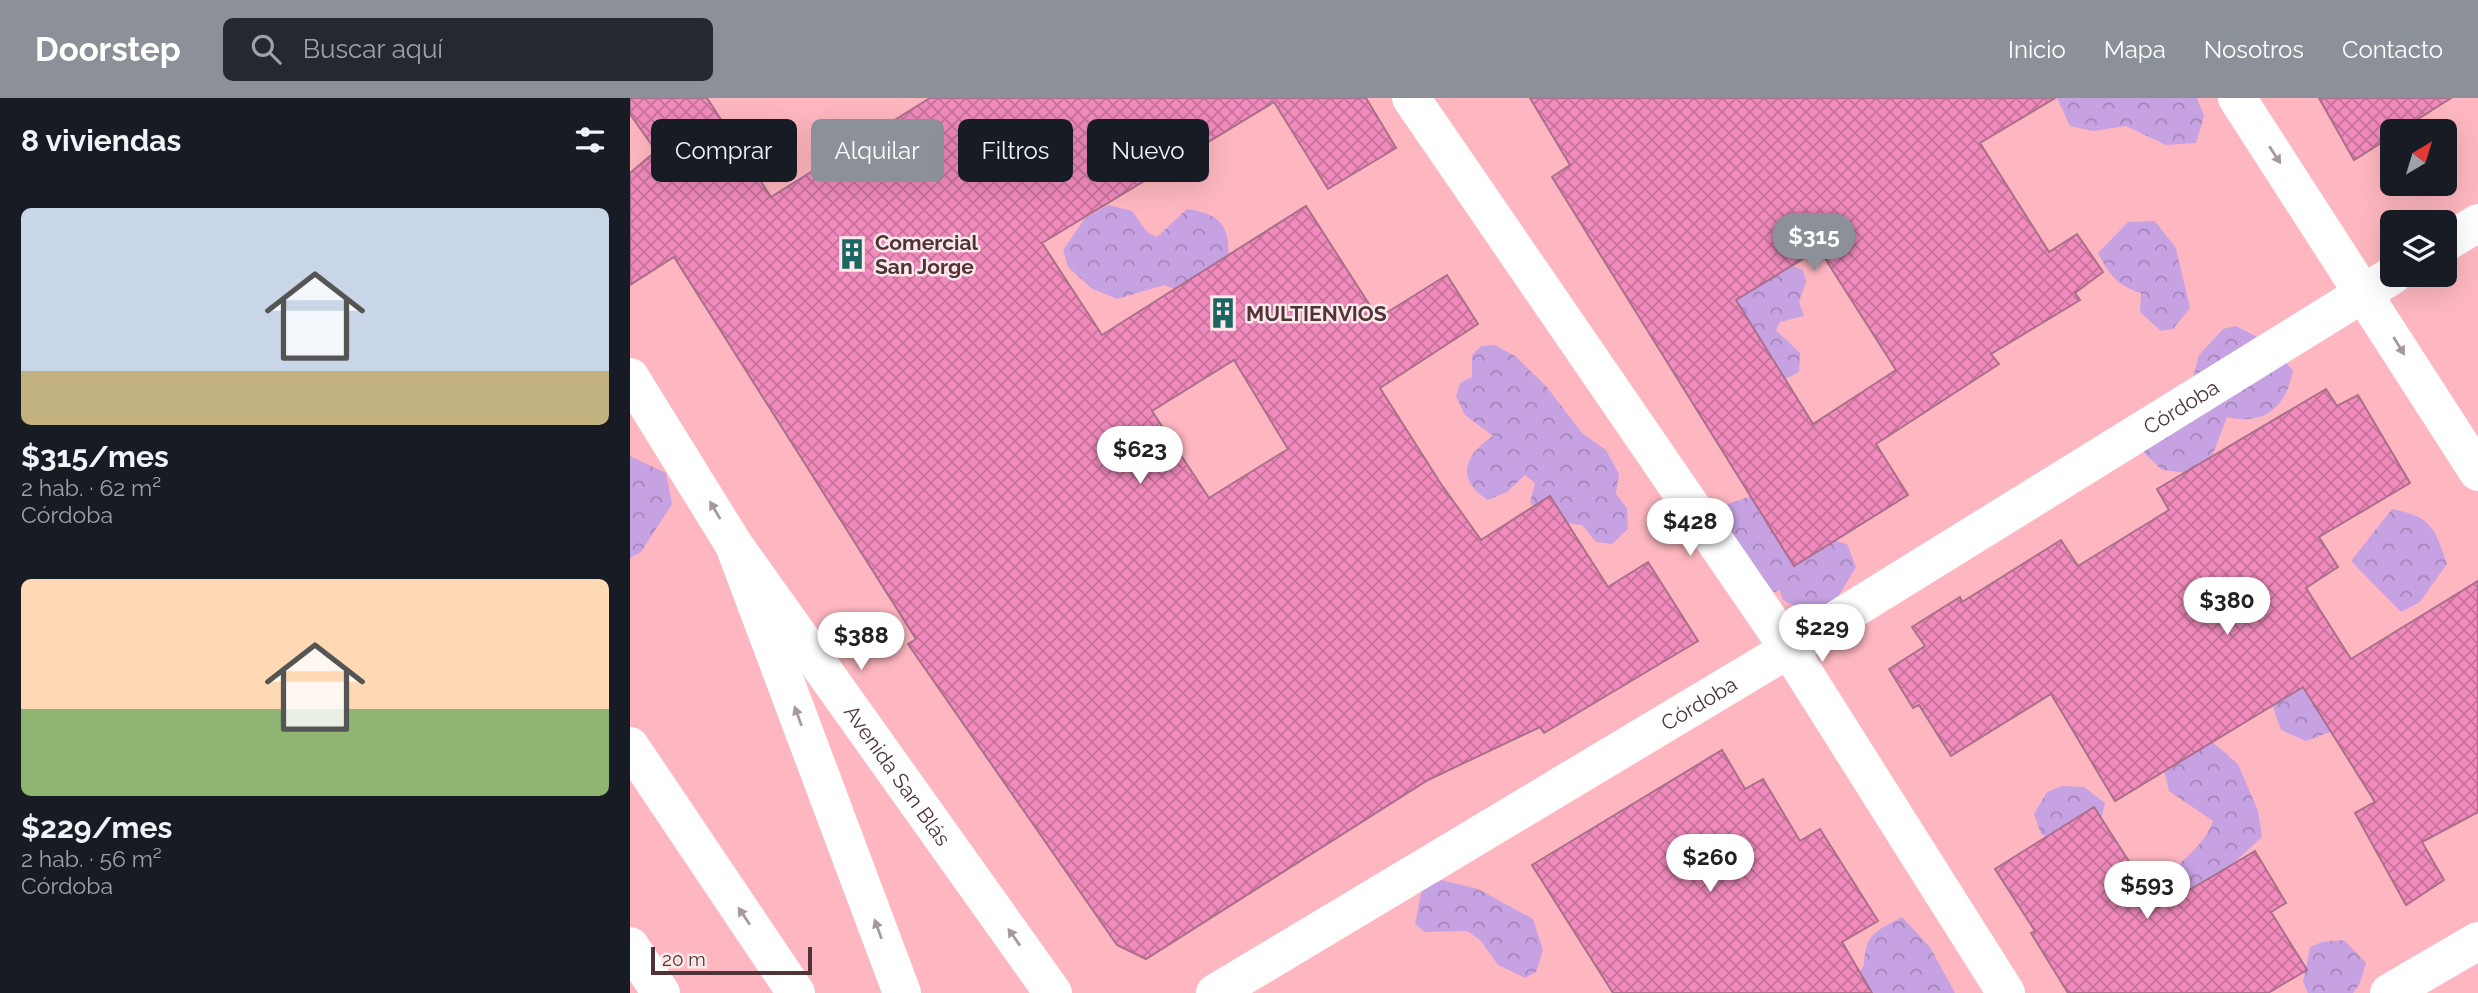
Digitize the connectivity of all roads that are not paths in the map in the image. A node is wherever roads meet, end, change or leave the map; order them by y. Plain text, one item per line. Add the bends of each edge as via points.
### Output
1 (1411, 98) edge
2 (2237, 98) edge
3 (2478, 223) edge
4 (2457, 236) edge
5 (2379, 283) edge
6 (630, 377) edge
7 (2478, 472) edge
8 (734, 545) junction
9 (1789, 649) junction
10 (630, 746) edge
11 (2478, 941) edge
12 (630, 946) edge
13 (661, 993) edge
14 (796, 993) edge
15 (902, 993) edge
16 (1053, 993) edge
17 (1215, 993) edge
18 (2006, 993) edge
19 (2389, 993) edge

1 - 9 main road
2 -> 5 main road
3 - 4 main road
5 -> 7 main road
5 - 9 main road, Córdoba
8 -> 6 main road, Avenida San Blás
15 -> 8 main road
16 -> 8 main road, Avenida San Blás
9 - 17 main road, Córdoba
9 - 18 main road
14 -> 10 main road
11 - 19 main road
12 - 13 main road

